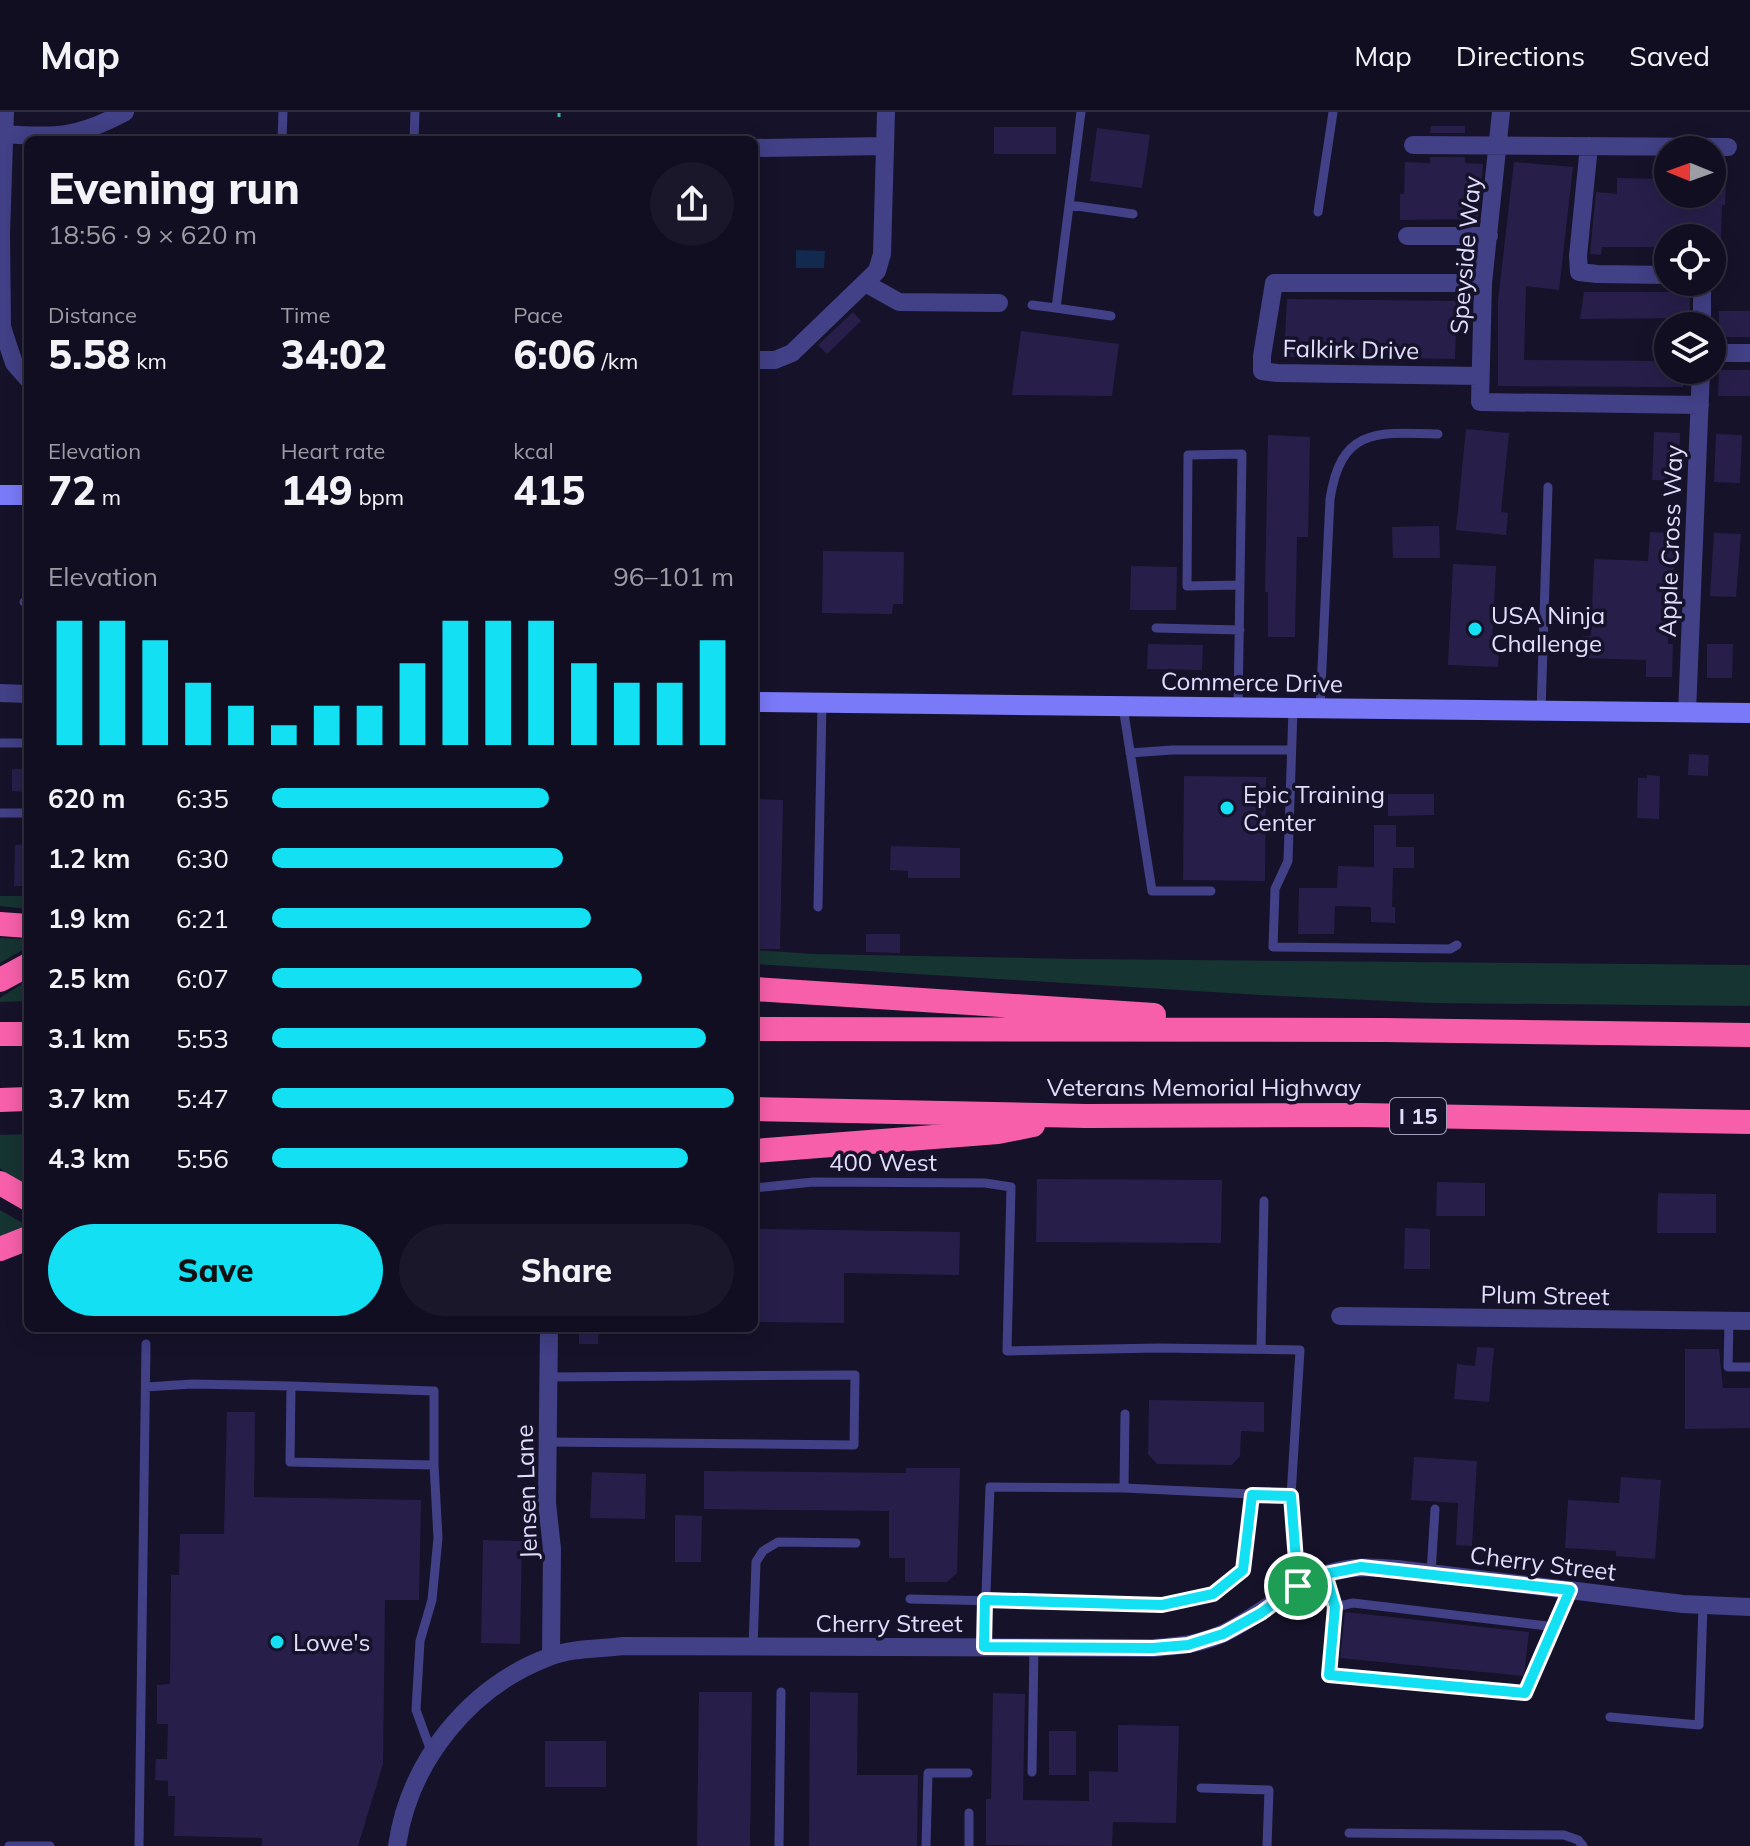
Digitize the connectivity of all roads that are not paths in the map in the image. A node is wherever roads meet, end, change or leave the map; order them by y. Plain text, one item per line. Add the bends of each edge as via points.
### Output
1 (5, 112) edge
2 (125, 112) edge
3 (283, 112) edge
4 (415, 112) edge
5 (886, 112) edge
6 (1081, 112) edge
7 (1333, 112) edge
8 (1501, 112) edge
9 (5, 134) junction
10 (282, 136) edge
11 (414, 136) edge
12 (1413, 145) dead end
13 (885, 146) junction
14 (1499, 146) junction
15 (1589, 146) junction
16 (1728, 147) dead end
17 (758, 148) edge
18 (1070, 205) junction
19 (1318, 212) dead end
20 (1133, 214) dead end
21 (1407, 236) dead end
22 (1489, 236) junction
23 (1654, 275) edge
24 (865, 283) junction
25 (1483, 283) junction
26 (999, 303) dead end
27 (1032, 305) dead end
28 (1056, 308) junction
29 (1111, 316) dead end
30 (1726, 353) edge
31 (1750, 353) edge
32 (758, 360) edge
33 (24, 374) edge
34 (1480, 376) junction
35 (1701, 384) edge
36 (1700, 405) junction
37 (1438, 434) dead end
38 (1548, 487) dead end
39 (0, 495) edge
40 (24, 495) edge
41 (1240, 585) junction
42 (1156, 628) dead end
43 (1240, 630) junction
44 (0, 693) edge
45 (24, 694) edge
46 (758, 702) edge
47 (822, 703) junction
48 (1123, 707) junction
49 (1238, 708) junction
50 (1293, 709) junction
51 (1320, 709) junction
52 (1541, 712) junction
53 (1687, 713) junction
54 (1750, 713) edge
55 (0, 743) edge
56 (24, 743) edge
57 (1291, 750) junction
58 (1130, 753) junction
59 (0, 813) edge
60 (24, 813) edge
61 (1211, 891) dead end
62 (818, 907) dead end
63 (0, 924) edge
64 (24, 926) edge
65 (1457, 945) dead end
66 (24, 967) edge
67 (0, 980) edge
68 (758, 989) edge
69 (758, 1029) edge
70 (1384, 1030) junction
71 (0, 1034) edge
72 (24, 1034) edge
73 (1750, 1035) edge
74 (24, 1099) edge
75 (0, 1100) edge
76 (758, 1109) edge
77 (1086, 1116) junction
78 (1750, 1122) edge
79 (758, 1151) edge
80 (0, 1183) edge
81 (758, 1188) edge
82 (24, 1197) edge
83 (1264, 1201) dead end
84 (24, 1239) edge
85 (0, 1249) edge
86 (1340, 1316) dead end
87 (1729, 1321) junction
88 (1750, 1321) edge
89 (549, 1332) edge
90 (146, 1344) dead end
91 (1261, 1349) junction
92 (1750, 1367) edge
93 (548, 1377) junction
94 (291, 1386) junction
95 (146, 1387) junction
96 (1125, 1414) dead end
97 (547, 1442) junction
98 (434, 1465) junction
99 (1124, 1488) junction
100 (1252, 1495) junction
101 (1291, 1496) junction
102 (1435, 1509) dead end
103 (856, 1543) dead end
104 (1431, 1573) junction
105 (1325, 1574) junction
106 (1298, 1586) junction
107 (1570, 1590) junction
108 (910, 1599) dead end
109 (985, 1600) junction
110 (1703, 1605) junction
111 (1335, 1607) junction
112 (1750, 1607) edge
113 (1556, 1627) junction
114 (753, 1647) junction
115 (984, 1647) junction
116 (1034, 1647) junction
117 (551, 1655) junction
118 (781, 1692) dead end
119 (1610, 1717) dead end
120 (431, 1751) junction
121 (1032, 1772) dead end
122 (968, 1773) dead end
123 (1201, 1788) dead end
124 (969, 1813) dead end
125 (1349, 1833) dead end
126 (9, 1846) edge
127 (50, 1846) edge
128 (139, 1846) edge
129 (397, 1846) edge
130 (779, 1846) edge
131 (926, 1846) edge
132 (969, 1846) edge
133 (1267, 1846) edge
134 (1583, 1846) edge

1 - 9 street
2 - 9 street via 69,135
3 - 10 lane
4 - 11 lane
5 - 13 street
6 - 18 lane
7 - 19 lane
8 - 14 street, Speyside Way
9 - 33 street via 2,327 14,363
12 - 14 street
13 - 17 street
13 - 24 street via 881,263
14 - 15 street
14 - 22 street, Speyside Way
15 - 16 street
15 - 23 street via 1579,272
18 - 20 lane
18 - 28 lane
21 - 22 street
22 - 25 street, Speyside Way
24 - 26 street via 899,302
24 - 32 street via 792,353
25 - 34 street, Speyside Way
25 - 34 street, Falkirk Drive via 1274,283 1262,356 1262,371
27 - 28 lane
28 - 29 lane
30 - 31 street
34 - 36 street, Speyside Way via 1480,402
35 - 36 street, Apple Cross Way
36 - 53 street, Apple Cross Way
37 - 51 lane via 1386,434 1348,449 1340,459 1330,499
38 - 52 lane
39 - 40 street
41 - 41 lane via 1242,454 1188,455 1187,586
41 - 43 lane
42 - 43 lane
43 - 49 lane
44 - 45 street
46 - 47 street, Commerce Drive
47 - 48 street, Commerce Drive
47 - 62 lane
48 - 49 street, Commerce Drive
48 - 58 lane
49 - 50 street, Commerce Drive
50 - 51 street, Commerce Drive
50 - 57 lane
51 - 52 street, Commerce Drive
52 - 53 street, Commerce Drive
53 - 54 street, Commerce Drive
55 - 56 lane
57 - 58 lane
57 - 65 lane via 1288,861 1275,889 1273,947
58 - 61 lane via 1152,891
59 - 60 lane
63 - 64 highway
66 - 67 highway
68 - 70 highway
69 - 70 highway
70 - 73 highway
71 - 72 highway
74 - 75 highway
76 - 77 highway, Veterans Memorial Highway / I 15
77 - 78 highway, Veterans Memorial Highway / I 15
77 - 79 highway via 998,1132
80 - 82 highway
81 - 91 lane, 400 West via 813,1182 1011,1187 1007,1351
83 - 91 lane
84 - 85 highway
86 - 87 street, Plum Street
87 - 88 street, Plum Street
87 - 92 lane via 1728,1367
89 - 93 street, Jensen Lane
90 - 95 lane
91 - 101 lane via 1300,1350
93 - 97 street, Jensen Lane
93 - 97 lane via 855,1375 854,1445
94 - 95 lane
94 - 98 lane via 434,1391
94 - 98 lane via 290,1462
95 - 128 lane
96 - 99 lane
97 - 117 street, Jensen Lane
98 - 120 lane via 438,1538 432,1600 420,1641 416,1710
99 - 100 lane
99 - 109 lane via 990,1487
100 - 101 lane
100 - 109 lane via 1243,1570 1213,1594 1162,1605
101 - 106 lane
102 - 104 lane
103 - 114 lane via 778,1542 763,1551 756,1562
104 - 105 street, Cherry Street via 1361,1567
104 - 107 street, Cherry Street
105 - 106 street, Cherry Street
105 - 111 lane
106 - 116 street, Cherry Street via 1223,1634 1188,1645
107 - 110 street, Cherry Street
107 - 113 lane
108 - 109 lane
109 - 115 lane
110 - 112 street, Cherry Street
110 - 119 lane via 1699,1725
111 - 113 lane via 1353,1603
111 - 113 lane via 1329,1675 1525,1693
114 - 115 street, Cherry Street
114 - 117 street, Cherry Street via 623,1646
115 - 116 street, Cherry Street
116 - 121 lane
117 - 120 street, Cherry Street via 483,1695
118 - 130 lane
120 - 129 street, Cherry Street via 409,1799
122 - 131 lane via 928,1773
123 - 133 lane via 1269,1790
124 - 132 lane
125 - 134 lane via 1564,1835
126 - 127 lane

